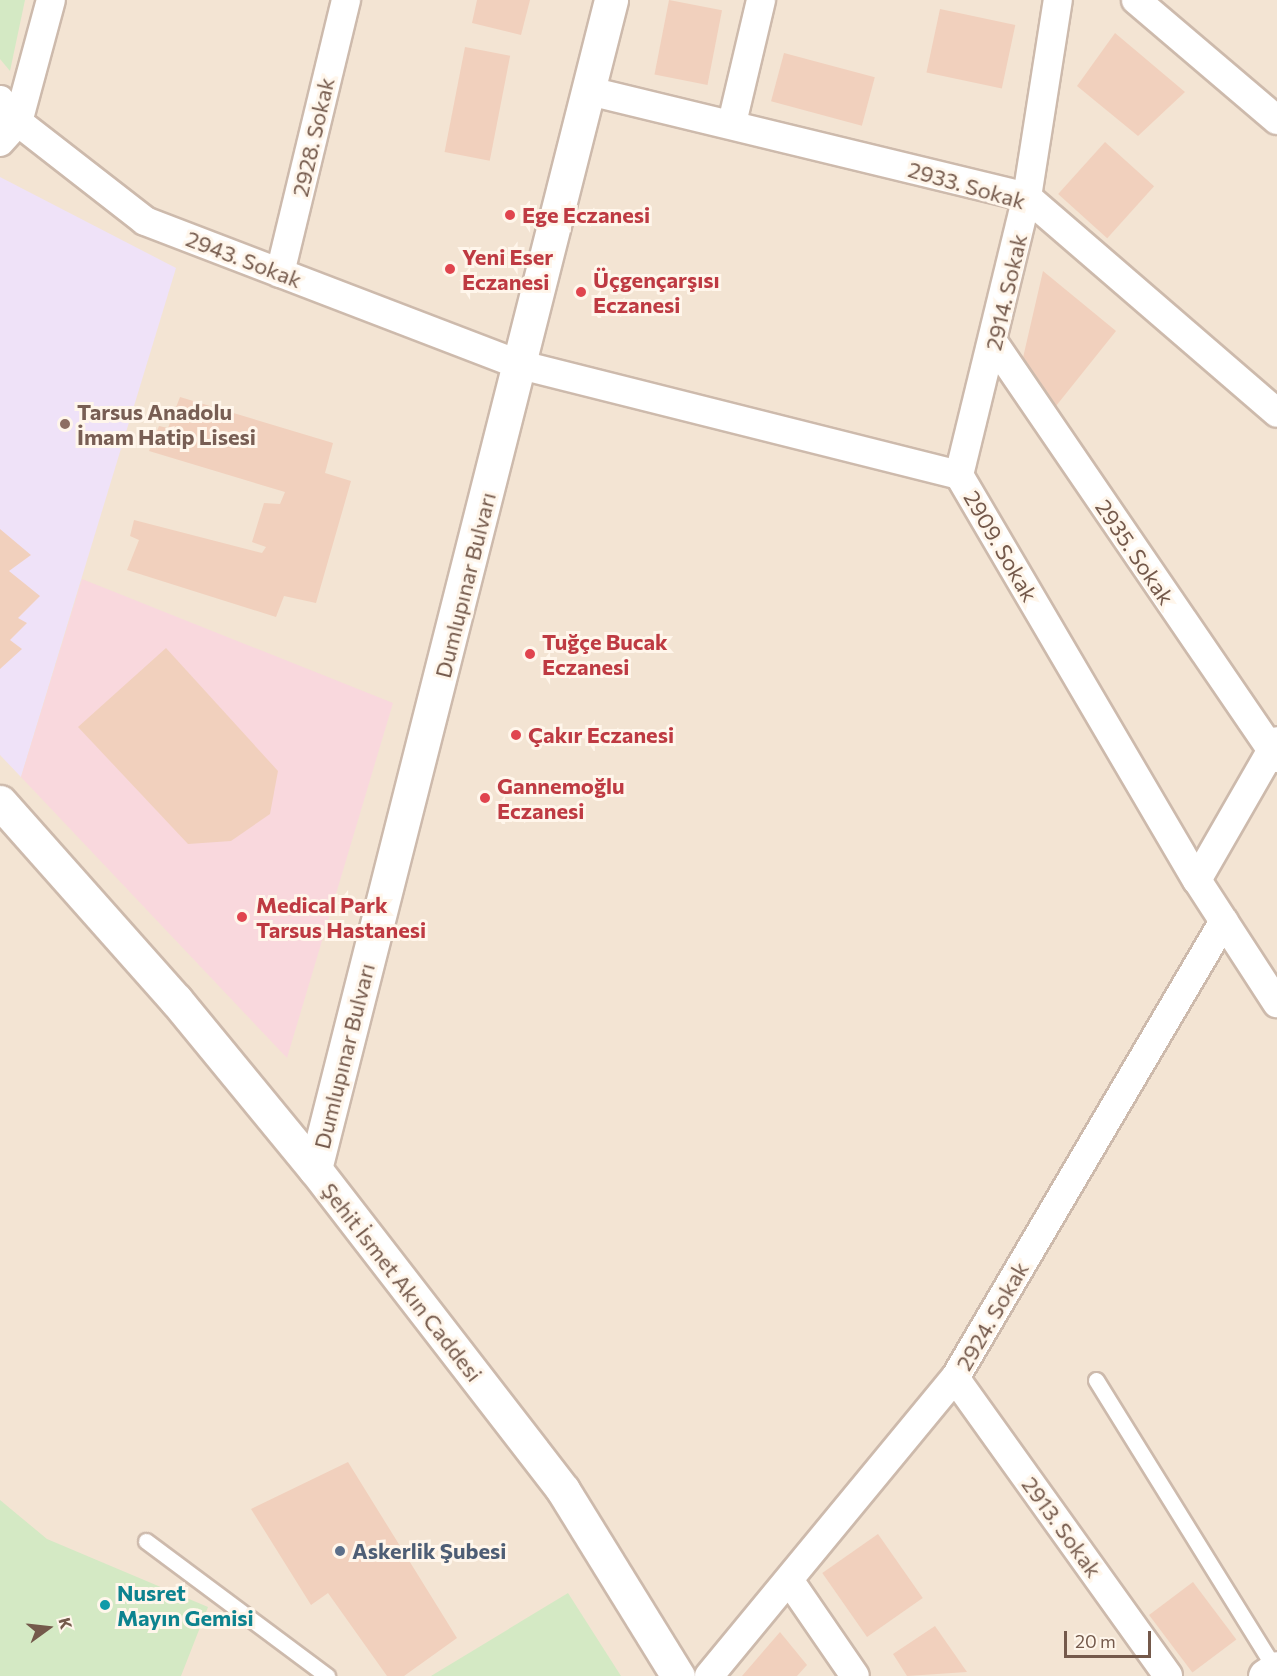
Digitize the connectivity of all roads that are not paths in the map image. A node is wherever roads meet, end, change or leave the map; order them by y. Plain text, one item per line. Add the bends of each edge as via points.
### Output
1 (51, 0) edge
2 (346, 0) edge
3 (611, 0) edge
4 (761, 0) edge
5 (1058, 0) edge
6 (1136, 0) edge
7 (589, 91) junction
8 (0, 100) edge
9 (1277, 120) edge
10 (732, 123) junction
11 (9, 132) edge
12 (1027, 197) junction
13 (280, 273) junction
14 (995, 345) junction
15 (521, 365) junction
16 (1277, 413) edge
17 (959, 475) junction
18 (1275, 750) edge
19 (0, 802) edge
20 (1197, 880) junction
21 (1224, 921) junction
22 (1277, 1003) edge
23 (315, 1169) junction
24 (955, 1378) junction
25 (1096, 1380) dead end
26 (146, 1541) dead end
27 (789, 1580) junction
28 (1272, 1671) edge
29 (327, 1676) edge
30 (678, 1676) edge
31 (709, 1676) edge
32 (855, 1676) edge
33 (1168, 1676) edge

1 - 11 street
2 - 13 street, 2928. Sokak
3 - 7 street, Dumlupınar Bulvarı
4 - 10 street
5 - 12 street, 2914. Sokak
6 - 9 street
7 - 10 street, 2933. Sokak
7 - 15 street, Dumlupınar Bulvarı
8 - 11 street, 2943. Sokak
10 - 12 street, 2933. Sokak
11 - 13 street, 2943. Sokak via 145,221
12 - 14 street, 2914. Sokak
12 - 16 street, 2933. Sokak
13 - 15 street, 2943. Sokak
14 - 17 street, 2914. Sokak
14 - 18 street, 2935. Sokak
15 - 17 street, 2909. Sokak
15 - 23 street, Dumlupınar Bulvarı
17 - 20 street, 2909. Sokak
18 - 20 street
19 - 23 street, Şehit İsmet Akın Caddesi via 176,1000
20 - 21 street, 2909. Sokak
21 - 22 street, 2909. Sokak
21 - 24 street, 2924. Sokak
23 - 30 street, Şehit İsmet Akın Caddesi via 563,1490
24 - 27 street, 2924. Sokak
24 - 33 street, 2913. Sokak
25 - 28 lane
26 - 29 lane
27 - 31 street, 2924. Sokak
27 - 32 street

